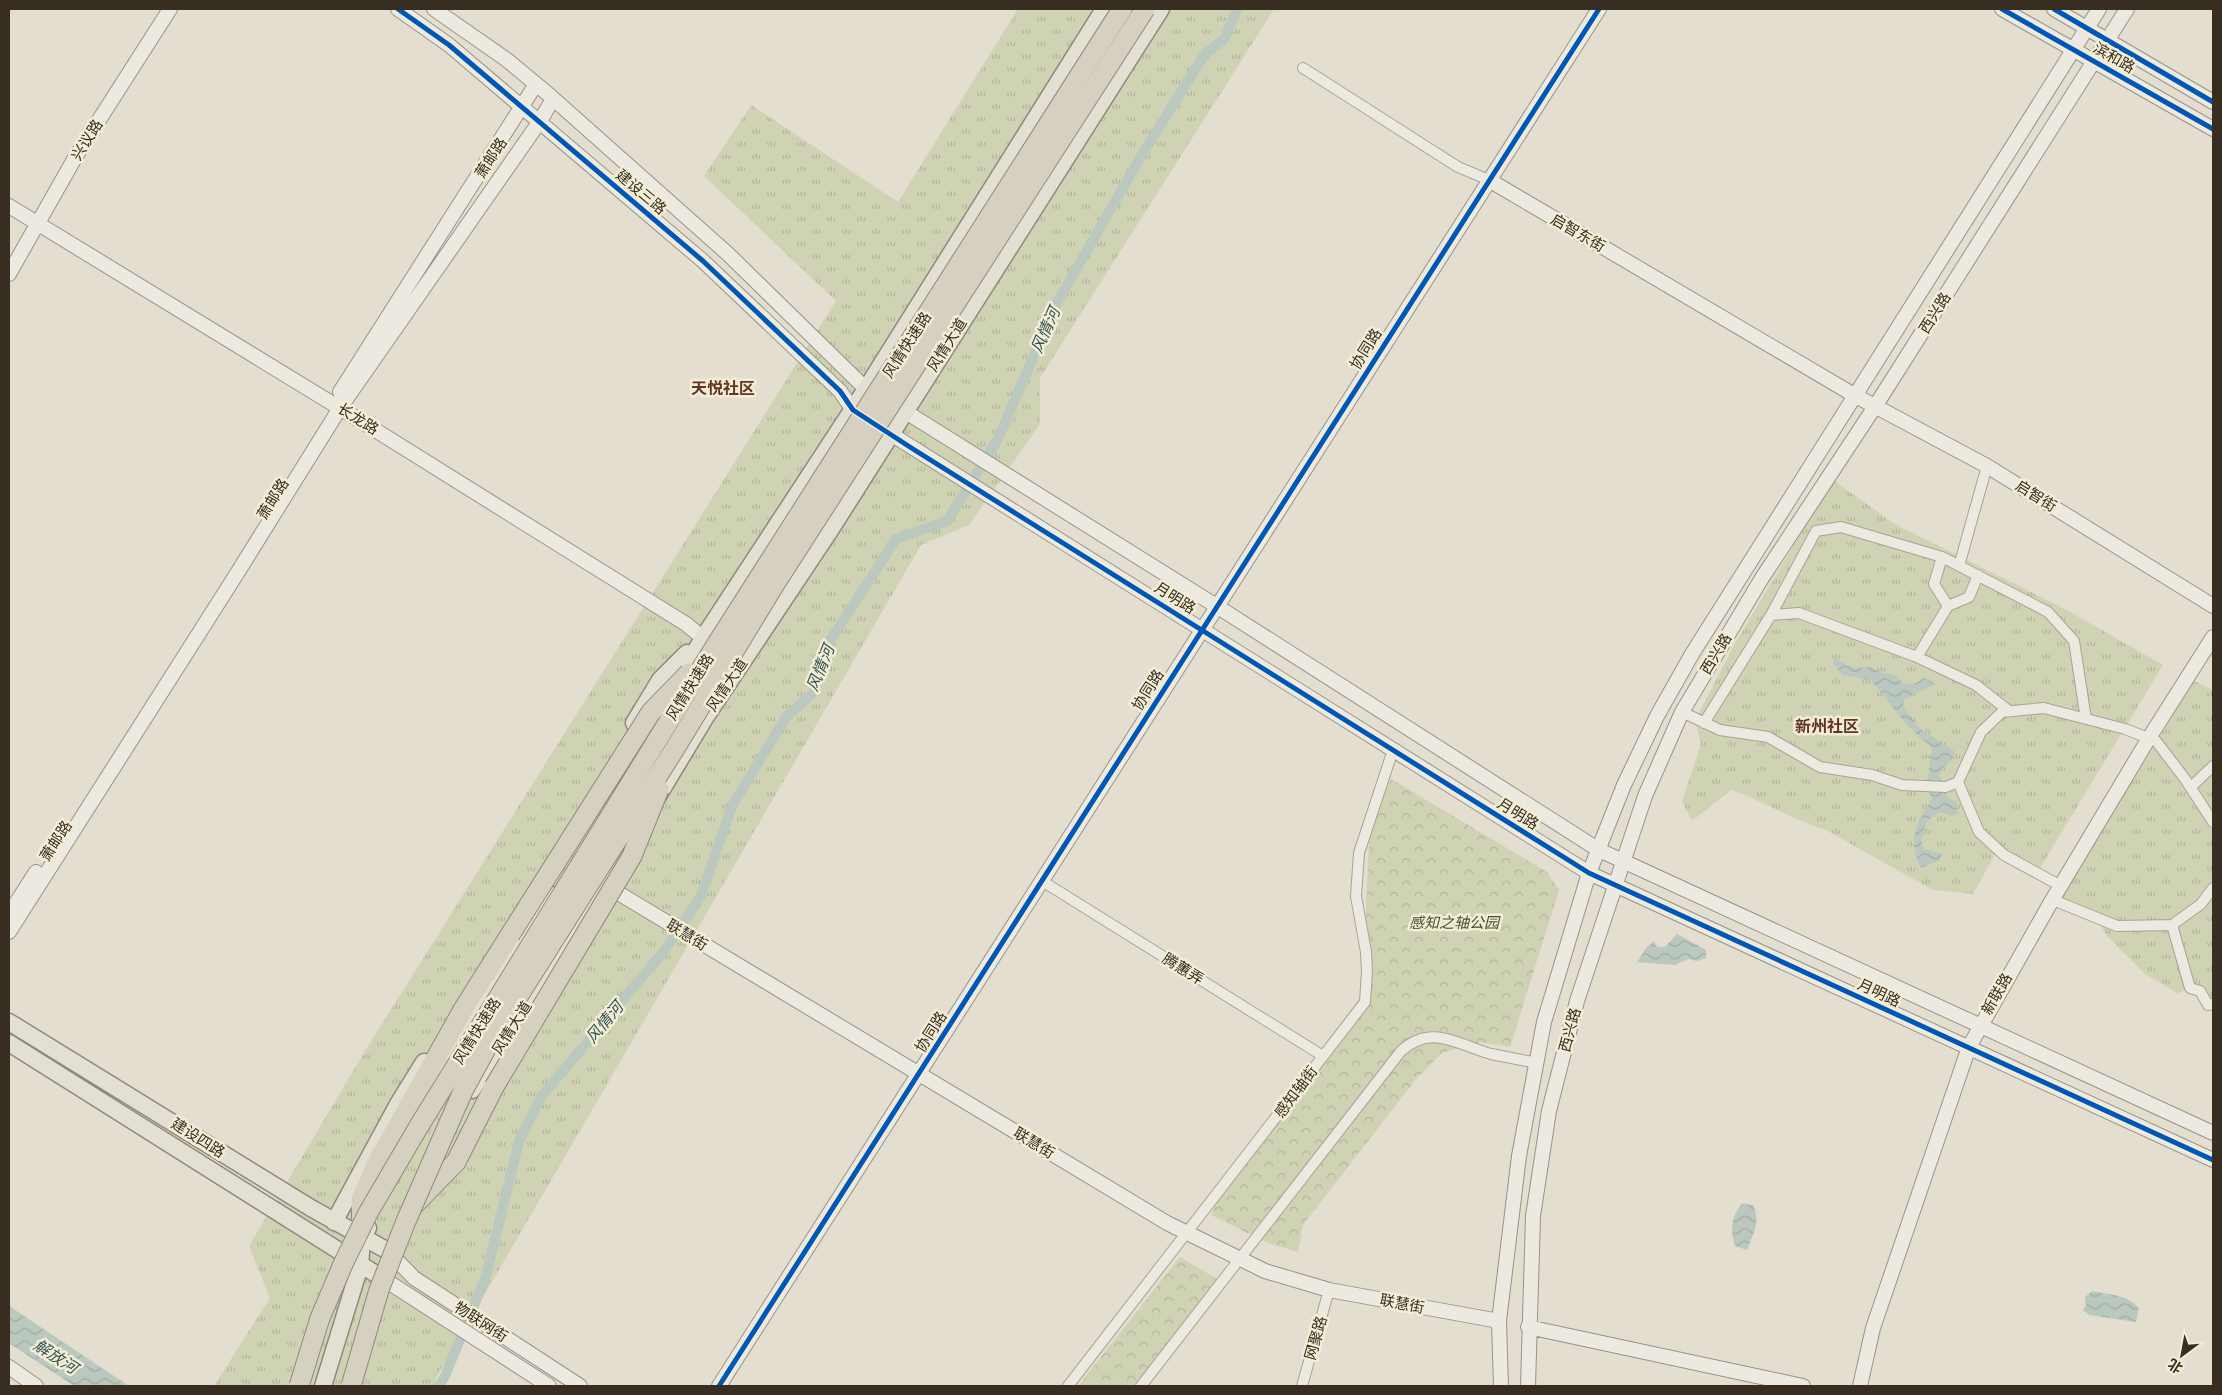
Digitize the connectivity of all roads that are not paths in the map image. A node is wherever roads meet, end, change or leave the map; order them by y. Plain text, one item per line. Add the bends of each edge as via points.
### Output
1 (170, 9) edge
2 (398, 9) edge
3 (434, 9) edge
4 (1104, 9) edge
5 (1122, 9) edge
6 (1145, 9) edge
7 (1161, 9) edge
8 (1599, 9) edge
9 (2002, 9) edge
10 (2054, 9) edge
11 (2099, 9) edge
12 (2127, 9) edge
13 (2087, 28) junction
14 (2107, 40) junction
15 (2073, 50) junction
16 (2094, 62) junction
17 (1303, 68) dead end
18 (536, 84) junction
19 (553, 99) junction
20 (2213, 102) edge
21 (523, 107) junction
22 (540, 121) junction
23 (2213, 129) edge
24 (1489, 180) junction
25 (9, 206) edge
26 (39, 223) junction
27 (9, 274) edge
28 (866, 388) junction
29 (1854, 395) junction
30 (1876, 405) junction
31 (336, 406) junction
32 (853, 410) junction
33 (904, 412) junction
34 (891, 434) junction
35 (1987, 466) junction
36 (1942, 557) junction
37 (1959, 566) junction
38 (1978, 575) junction
39 (1948, 606) junction
40 (2213, 606) edge
41 (1218, 607) junction
42 (1771, 615) junction
43 (1202, 629) junction
44 (2213, 637) edge
45 (709, 641) junction
46 (1917, 657) junction
47 (1682, 712) junction
48 (2009, 712) junction
49 (2086, 719) junction
50 (1704, 723) junction
51 (2149, 738) junction
52 (676, 747) junction
53 (1393, 750) junction
54 (2213, 766) edge
55 (1958, 782) junction
56 (2191, 788) junction
57 (2213, 822) edge
58 (1599, 850) junction
59 (1622, 861) junction
60 (1588, 873) junction
61 (1042, 881) junction
62 (602, 884) junction
63 (1615, 886) junction
64 (2061, 886) junction
65 (2213, 888) edge
66 (2051, 902) junction
67 (9, 914) edge
68 (2172, 925) junction
69 (9, 932) edge
70 (2213, 1004) edge
71 (9, 1022) edge
72 (1980, 1024) junction
73 (9, 1043) edge
74 (1968, 1047) junction
75 (1323, 1056) junction
76 (1537, 1063) junction
77 (919, 1074) junction
78 (2213, 1133) edge
79 (2213, 1160) edge
80 (402, 1218) junction
81 (334, 1222) junction
82 (1188, 1233) junction
83 (362, 1238) junction
84 (388, 1252) junction
85 (1240, 1259) junction
86 (360, 1266) junction
87 (379, 1276) junction
88 (1330, 1290) junction
89 (1499, 1321) junction
90 (1528, 1327) junction
91 (9, 1367) edge
92 (36, 1386) edge
93 (299, 1386) edge
94 (323, 1386) edge
95 (344, 1386) edge
96 (352, 1386) edge
97 (549, 1386) edge
98 (580, 1386) edge
99 (719, 1386) edge
100 (1068, 1386) edge
101 (1141, 1386) edge
102 (1302, 1386) edge
103 (1501, 1386) edge
104 (1528, 1386) edge
105 (1803, 1386) edge
106 (1860, 1386) edge

1 - 26 street, 兴议路 via 76,156
2 - 21 street, 建设三路 via 449,45
3 - 18 street, 建设三路
4 - 28 main road
5 - 45 highway, 风情快速路, bridge
6 - 52 highway, 风情快速路, bridge via 772,587
7 - 33 main road, 风情大道
8 - 24 street, 协同路
9 - 15 street, 滨和路
10 - 13 street, 滨和路
11 - 13 street, 西兴路
12 - 14 street, 西兴路
13 - 14 street, 滨和路
13 - 15 street, 西兴路
14 - 16 street, 西兴路
14 - 20 street, 滨和路
15 - 16 street, 滨和路
15 - 29 street, 西兴路
16 - 23 street, 滨和路
16 - 30 street, 西兴路
17 - 24 street, 启智东街 via 1458,168
18 - 19 street, 建设三路
18 - 21 street, 萧邮路
19 - 22 street, 萧邮路
19 - 28 street, 建设三路 via 728,254
21 - 22 street, 建设三路
21 - 31 street, 萧邮路
22 - 31 street, 萧邮路
22 - 32 street, 建设三路 via 703,261 840,391
24 - 29 street, 启智东街
24 - 41 street, 协同路
25 - 26 street, 长龙路
26 - 27 street, 兴议路
26 - 31 street, 长龙路
28 - 32 main road
28 - 33 street, 月明路
29 - 30 street, 启智街
29 - 58 street, 西兴路 via 1661,708 1624,785
30 - 35 street, 启智街
30 - 47 street, 西兴路 via 1762,578
31 - 45 street, 长龙路
31 - 67 street, 萧邮路
31 - 69 street, 萧邮路
32 - 34 street, 月明路
32 - 45 main road
33 - 34 main road, 风情大道
33 - 41 street, 月明路
34 - 43 street, 月明路
34 - 62 main road, 风情大道 via 705,718
35 - 37 street
35 - 40 street, 启智街
36 - 37 street
36 - 39 street via 1934,584
36 - 42 street via 1841,527 1816,531
37 - 38 street
38 - 39 street via 1969,596
38 - 49 street via 2048,612 2074,641
39 - 46 street
41 - 43 street, 协同路
41 - 58 street, 月明路
42 - 46 street via 1799,613
42 - 50 street
43 - 53 street, 月明路
43 - 61 street, 协同路
44 - 51 street, 新联路
45 - 81 main road via 660,680 398,1104
45 - 83 main road via 416,1111 388,1164 372,1220
45 - 83 highway, bridge via 651,712 464,1008 378,1161 362,1199
45 - 93 highway, 风情快速路, bridge via 373,1205 320,1318
46 - 48 street via 1976,685
47 - 50 street
47 - 59 street, 西兴路 via 1645,796
48 - 49 street via 2044,708
48 - 55 street via 2002,712 1981,732
49 - 51 street
50 - 55 street via 1720,730 1768,737 1820,767 1872,775 1902,785 1946,787
51 - 56 street via 2156,741
51 - 64 street, 新联路
52 - 80 highway, bridge via 632,856 494,1087 456,1162
52 - 96 highway, 风情快速路, bridge via 493,1036 463,1091 379,1290
53 - 60 street, 月明路
53 - 75 street, 感知轴街 via 1359,853 1356,896 1366,952 1365,1002
54 - 56 street
55 - 64 street via 1979,832 2004,855
56 - 57 street
58 - 59 street, 月明路
58 - 60 street, 西兴路
59 - 63 street, 西兴路
59 - 72 street, 月明路
60 - 63 street, 月明路
60 - 76 street, 西兴路 via 1544,1022
61 - 75 street, 腾蕙弄
61 - 77 street, 协同路
62 - 77 street, 联慧街
62 - 80 main road, 风情大道 via 490,1064 422,1163
63 - 74 street, 月明路
63 - 90 street, 西兴路 via 1577,1001 1549,1111 1534,1216
64 - 66 street, 新联路
65 - 68 street via 2200,904
66 - 68 street via 2117,926
66 - 72 street, 新联路
68 - 70 street via 2190,988 2200,990 2208,1005
71 - 81 main road, 建设四路
72 - 74 street, 新联路
72 - 78 street, 月明路
73 - 86 main road, 建设四路
74 - 79 street, 月明路
74 - 106 street, 新联路 via 1873,1328
75 - 82 street, 感知轴街
76 - 85 street via 1489,1053 1448,1038 1411,1042
76 - 89 street, 西兴路 via 1519,1156
77 - 82 street, 联慧街
77 - 99 street, 协同路
80 - 84 main road, 风情大道
81 - 83 main road, 建设四路
82 - 85 street, 联慧街
82 - 100 street, 感知轴街
83 - 84 main road, 建设四路
83 - 86 main road
84 - 87 main road, 风情大道
84 - 98 street, 物联网街 via 414,1278
85 - 88 street, 联慧街 via 1264,1271
85 - 101 street
86 - 87 main road, 建设四路
86 - 94 main road
87 - 95 main road, 风情大道 via 369,1299
87 - 97 street, 物联网街
88 - 89 street, 联慧街
88 - 102 street, 网聚路
89 - 103 street, 西兴路
90 - 104 street, 西兴路
90 - 105 street
91 - 92 street

